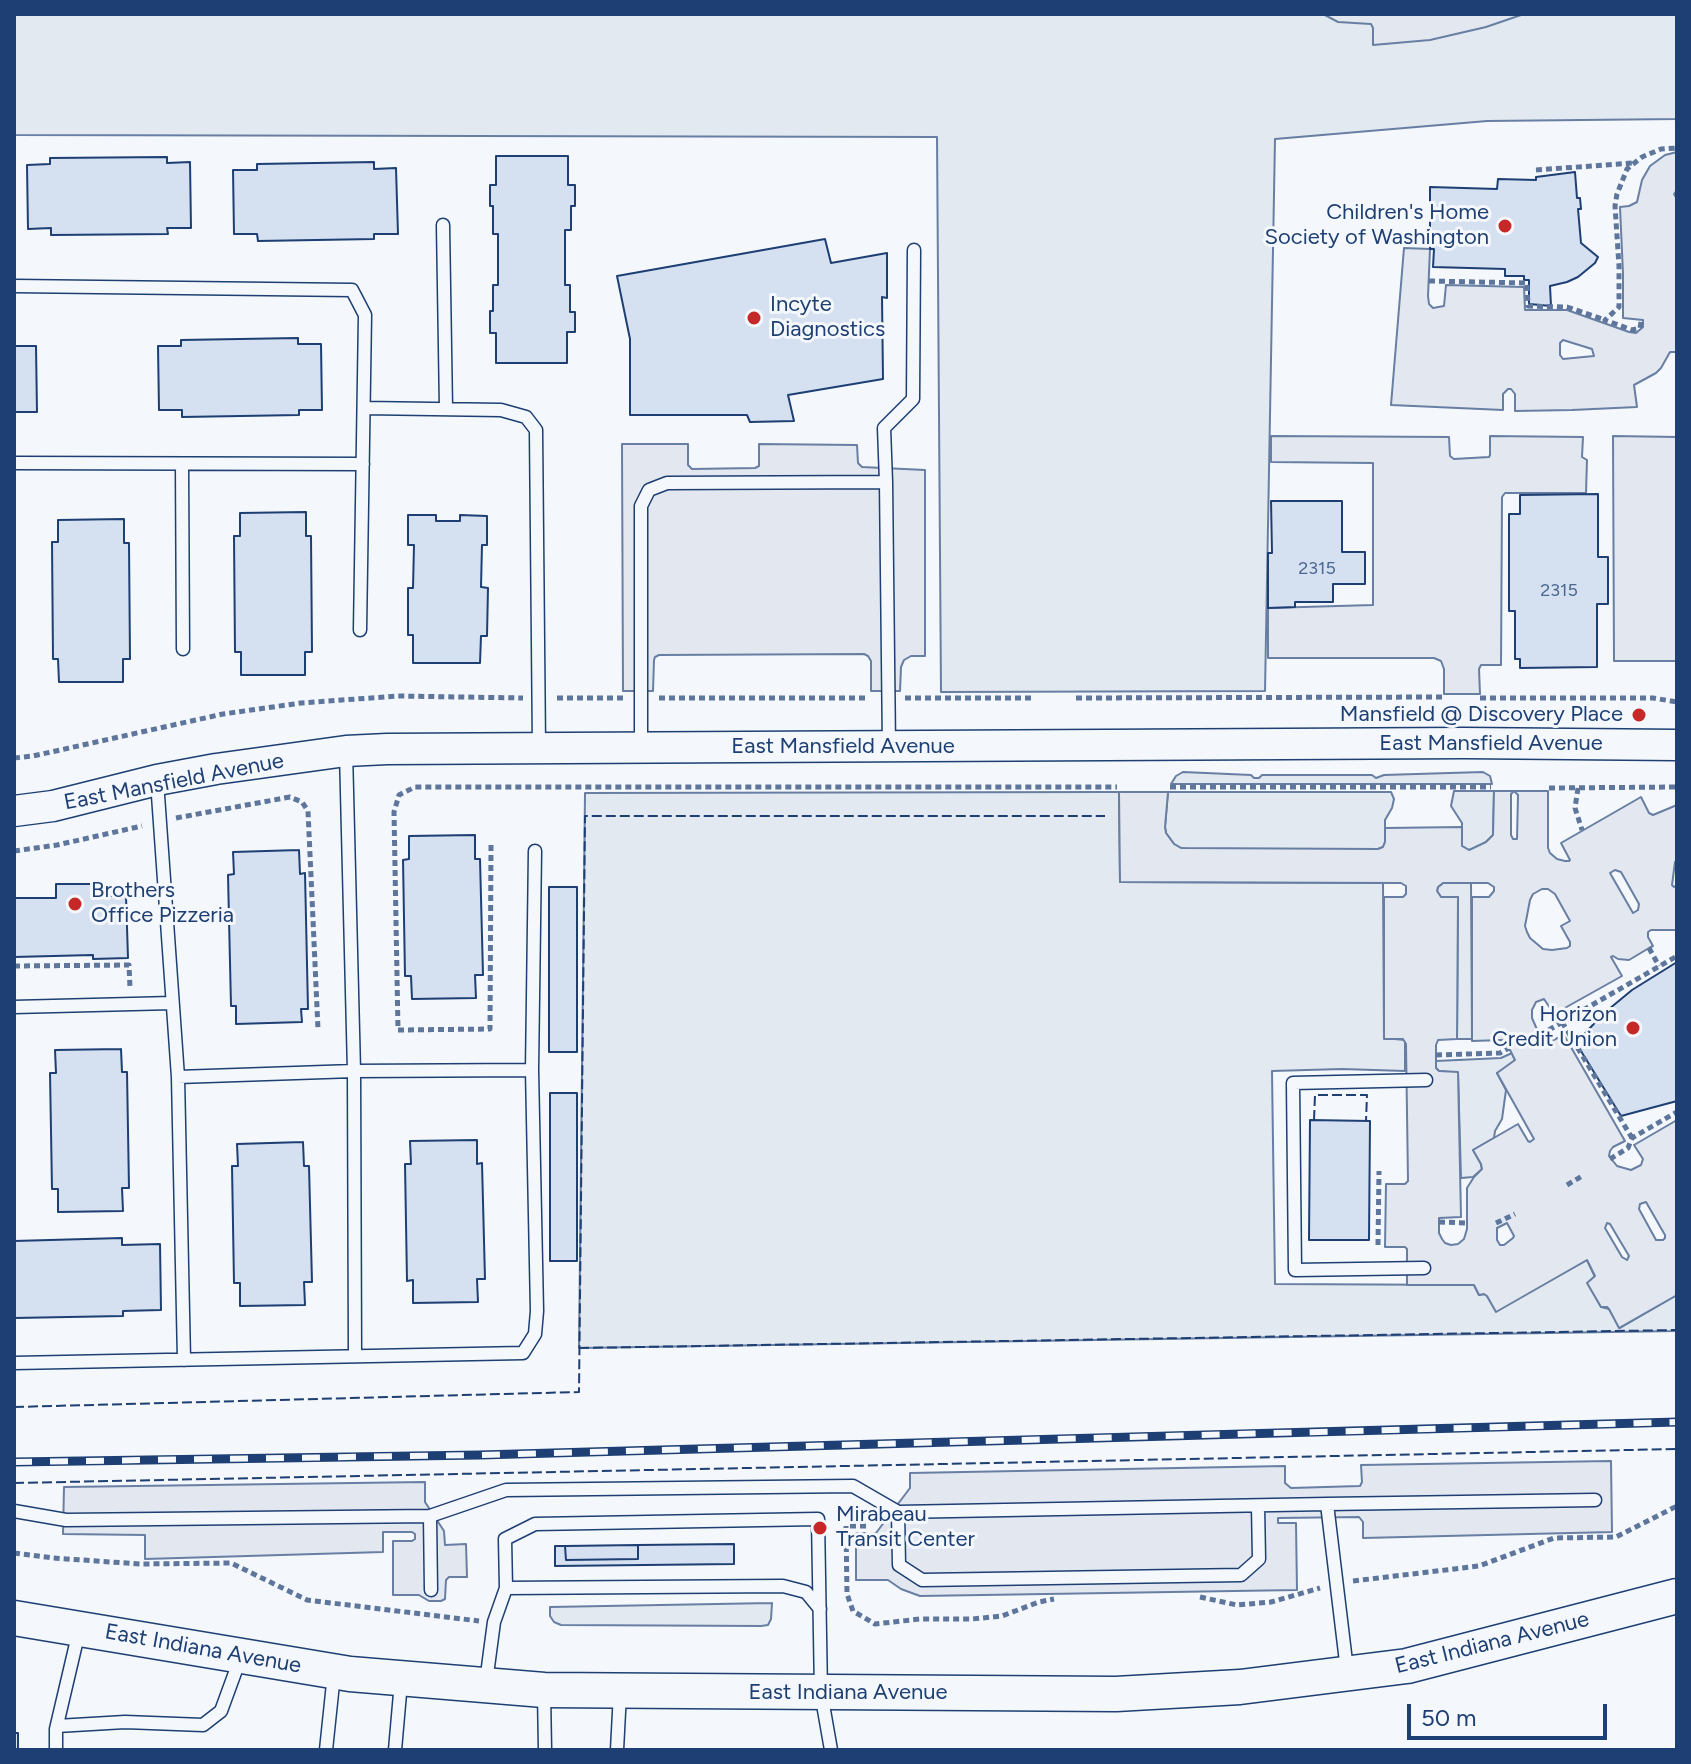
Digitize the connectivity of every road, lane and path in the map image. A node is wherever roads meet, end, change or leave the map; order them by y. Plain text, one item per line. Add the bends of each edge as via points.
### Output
1 (1677, 148) edge
2 (1634, 163) junction
3 (1536, 170) dead end
4 (443, 225) dead end
5 (914, 250) dead end
6 (1429, 281) dead end
7 (14, 286) edge
8 (1605, 320) junction
9 (1641, 322) dead end
10 (364, 408) junction
11 (446, 409) junction
12 (14, 463) edge
13 (182, 464) junction
14 (363, 464) junction
15 (886, 482) junction
16 (360, 630) dead end
17 (183, 649) dead end
18 (1443, 697) dead end
19 (539, 698) junction
20 (628, 698) dead end
21 (659, 698) dead end
22 (874, 698) dead end
23 (905, 698) dead end
24 (1031, 698) dead end
25 (1076, 698) dead end
26 (1480, 698) dead end
27 (1677, 702) edge
28 (1677, 745) edge
29 (889, 747) junction
30 (539, 748) junction
31 (641, 749) junction
32 (346, 751) junction
33 (14, 758) edge
34 (157, 780) junction
35 (1117, 787) dead end
36 (1170, 787) dead end
37 (1491, 787) dead end
38 (1677, 787) edge
39 (1549, 788) dead end
40 (1578, 788) junction
41 (14, 811) edge
42 (160, 822) junction
43 (1582, 830) dead end
44 (491, 845) dead end
45 (14, 851) edge
46 (535, 851) dead end
47 (1649, 948) dead end
48 (1677, 956) edge
49 (14, 966) edge
50 (1659, 966) junction
51 (172, 1003) junction
52 (136, 1004) junction
53 (14, 1007) edge
54 (1562, 1022) junction
55 (318, 1029) dead end
56 (1540, 1035) dead end
57 (1509, 1048) dead end
58 (1436, 1055) dead end
59 (532, 1070) junction
60 (354, 1071) junction
61 (178, 1077) junction
62 (1426, 1080) dead end
63 (1677, 1112) edge
64 (1632, 1138) junction
65 (1610, 1159) dead end
66 (1379, 1171) dead end
67 (1584, 1175) dead end
68 (1567, 1185) dead end
69 (1515, 1214) dead end
70 (1439, 1222) dead end
71 (1467, 1223) dead end
72 (1496, 1223) dead end
73 (1378, 1245) dead end
74 (1424, 1268) dead end
75 (355, 1356) junction
76 (184, 1360) junction
77 (14, 1363) edge
78 (1595, 1500) dead end
79 (1327, 1504) junction
80 (1258, 1506) junction
81 (14, 1511) edge
82 (898, 1512) junction
83 (430, 1516) junction
84 (14, 1553) edge
85 (506, 1588) junction
86 (431, 1590) dead end
87 (1677, 1596) edge
88 (820, 1609) junction
89 (14, 1618) edge
90 (494, 1622) junction
91 (80, 1628) junction
92 (242, 1655) junction
93 (334, 1671) junction
94 (1348, 1674) junction
95 (401, 1679) junction
96 (485, 1685) junction
97 (544, 1690) junction
98 (620, 1691) junction
99 (821, 1693) junction
100 (57, 1726) junction
101 (56, 1750) edge
102 (326, 1750) edge
103 (395, 1750) edge
104 (545, 1750) edge
105 (617, 1750) edge
106 (831, 1750) edge

1 - 2 path via 1654,150
2 - 3 path
2 - 8 path via 1624,174 1615,206 1619,307
4 - 11 lane
5 - 15 lane via 913,399 884,428
6 - 8 path via 1527,283 1528,306 1567,307
7 - 10 lane via 352,290 365,315
8 - 9 path via 1632,330
10 - 11 lane
10 - 14 lane
11 - 19 lane via 501,410 526,417 536,430
12 - 13 lane
13 - 14 lane
13 - 17 lane
14 - 16 lane
15 - 29 lane
15 - 31 lane via 667,483 649,490 641,506
18 - 25 path
19 - 20 path
19 - 30 lane
19 - 33 path via 398,696 301,703
21 - 22 path
23 - 24 path
26 - 27 path
28 - 29 street, East Mansfield Avenue
29 - 31 street, East Mansfield Avenue
30 - 31 street, East Mansfield Avenue
30 - 32 street, East Mansfield Avenue
32 - 34 street, East Mansfield Avenue
32 - 60 lane
34 - 41 street, East Mansfield Avenue
34 - 42 lane
35 - 44 path via 415,787 399,795 394,812 398,1030 490,1029
36 - 37 path
38 - 40 path
39 - 40 path
40 - 43 path via 1575,808
42 - 45 path
42 - 51 lane
42 - 55 path via 290,797 302,802 308,811
46 - 59 lane
47 - 50 path
48 - 50 path
49 - 52 path via 129,965
50 - 54 path
51 - 52 lane
51 - 61 lane
52 - 53 lane
54 - 56 path
54 - 64 path
57 - 58 path via 1500,1053
59 - 60 lane
59 - 75 lane via 535,1334 523,1353
60 - 61 lane
60 - 75 lane
61 - 76 lane
62 - 74 lane via 1293,1083 1295,1270
63 - 64 path
64 - 65 path via 1628,1148
66 - 73 path
67 - 68 path
69 - 72 path
70 - 71 path
75 - 76 lane
76 - 77 lane
78 - 79 lane
79 - 80 lane
79 - 94 lane
80 - 82 lane
80 - 82 lane via 1259,1559 1241,1575 1130,1577 922,1580 899,1565
81 - 83 lane via 66,1520
82 - 83 lane via 853,1486 506,1490
83 - 86 lane
84 - 90 path via 140,1564 231,1563 307,1600
85 - 88 lane via 783,1586 806,1592
85 - 88 lane via 505,1539 535,1524 818,1519
85 - 90 lane
87 - 94 main road, East Indiana Avenue via 1407,1666
88 - 99 lane
89 - 91 main road, East Indiana Avenue
90 - 96 lane
91 - 92 main road, East Indiana Avenue
91 - 100 lane
92 - 93 main road, East Indiana Avenue
92 - 100 lane via 221,1711 203,1725
93 - 95 main road, East Indiana Avenue
93 - 102 lane
94 - 99 main road, East Indiana Avenue via 1116,1694
95 - 96 main road, East Indiana Avenue
95 - 103 lane
96 - 97 main road, East Indiana Avenue
97 - 98 main road, East Indiana Avenue
97 - 104 lane
98 - 99 main road, East Indiana Avenue
98 - 105 lane
99 - 106 lane
100 - 101 lane

